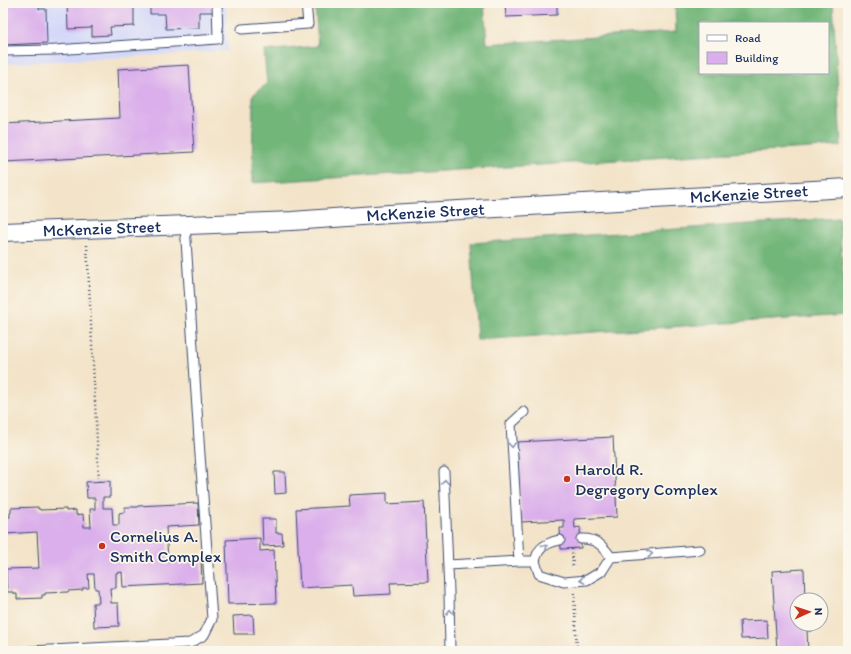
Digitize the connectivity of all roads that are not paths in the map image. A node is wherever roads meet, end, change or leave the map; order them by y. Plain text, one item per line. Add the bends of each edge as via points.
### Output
1 (217, 3) edge
2 (306, 3) edge
3 (242, 29) dead end
4 (3, 51) edge
5 (848, 188) edge
6 (185, 225) junction
7 (3, 232) edge
8 (524, 412) dead end
9 (444, 472) dead end
10 (581, 539) dead end
11 (560, 540) dead end
12 (700, 550) dead end
13 (611, 557) junction
14 (519, 561) junction
15 (535, 561) junction
16 (448, 565) junction
17 (77, 650) edge
18 (31, 651) edge
19 (450, 651) edge

1 - 4 lane via 218,39
2 - 3 lane via 308,24
5 - 6 street, McKenzie Street
6 - 7 street, McKenzie Street
6 - 17 lane via 212,619 204,635 190,643
8 -> 14 lane via 511,424
16 -> 9 lane
10 - 13 lane via 598,542
15 -> 11 lane via 539,550
13 -> 12 lane
13 -> 15 lane via 602,571 587,580 564,582 540,574
14 - 15 lane
14 - 16 lane
19 -> 16 lane
17 - 18 lane

